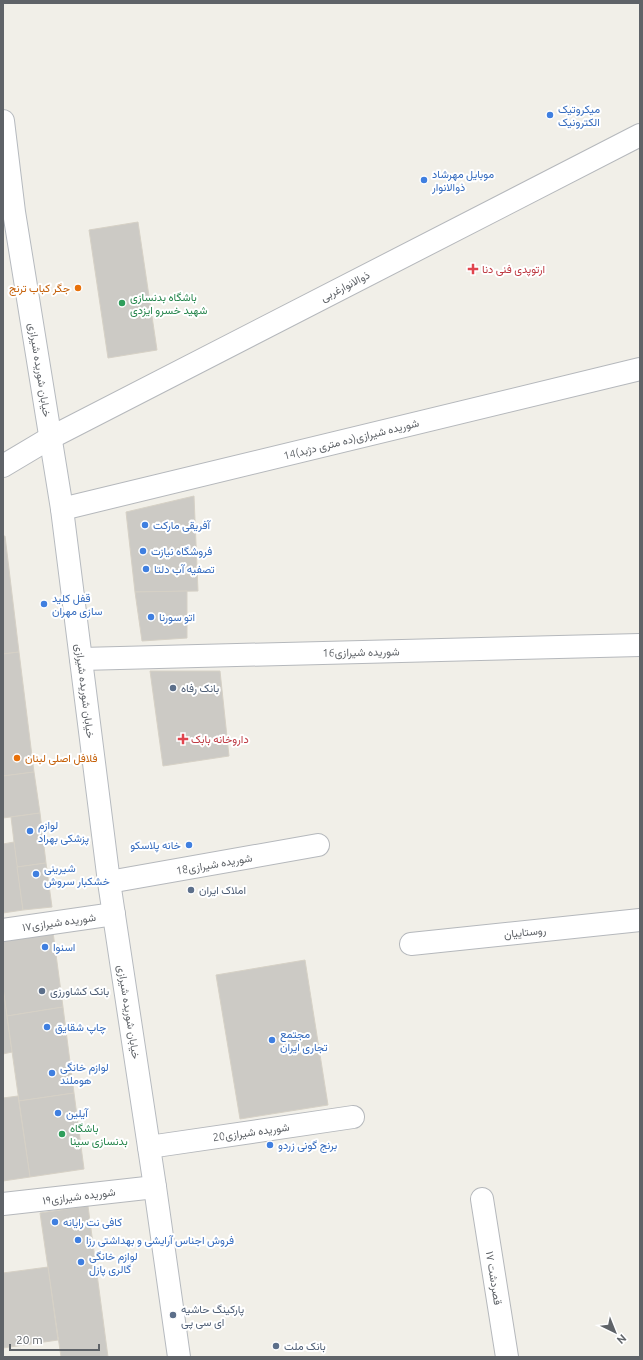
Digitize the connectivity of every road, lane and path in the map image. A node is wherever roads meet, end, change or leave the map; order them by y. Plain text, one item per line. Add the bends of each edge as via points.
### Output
1 (3, 121) edge
2 (640, 136) edge
3 (8, 213) edge
4 (640, 369) edge
5 (50, 438) junction
6 (3, 466) edge
7 (62, 509) junction
8 (640, 645) edge
9 (81, 659) junction
10 (318, 846) dead end
11 (109, 882) junction
12 (114, 914) junction
13 (640, 920) edge
14 (3, 930) edge
15 (411, 944) dead end
16 (353, 1117) dead end
17 (149, 1147) junction
18 (155, 1187) junction
19 (482, 1199) dead end
20 (3, 1204) edge
21 (179, 1357) edge
22 (507, 1357) edge

1 - 3 street, خیابان شوریده شیرازی
2 - 5 street, ذوالانوارغربی
3 - 5 street, خیابان شوریده شیرازی
4 - 7 street, 14شوریده شیرازی(ده متری دژبد)
5 - 6 street, ذوالانوارغربی
5 - 7 street, خیابان شوریده شیرازی
7 - 9 street, خیابان شوریده شیرازی
8 - 9 street, شوریده شیرازی16
9 - 11 street, خیابان شوریده شیرازی
10 - 11 street, 18شوریده شیرازی
11 - 12 street, خیابان شوریده شیرازی
12 - 14 street, شوریده شیرازی۱۷
12 - 17 street, خیابان شوریده شیرازی
13 - 15 street, روستاییان
16 - 17 street, 20شوریده شیرازی
17 - 18 street, خیابان شوریده شیرازی
18 - 20 street, شوریده شیرازی۱۹
18 - 21 street, خیابان شوریده شیرازی
19 - 22 street, قصردشت ۱۷

